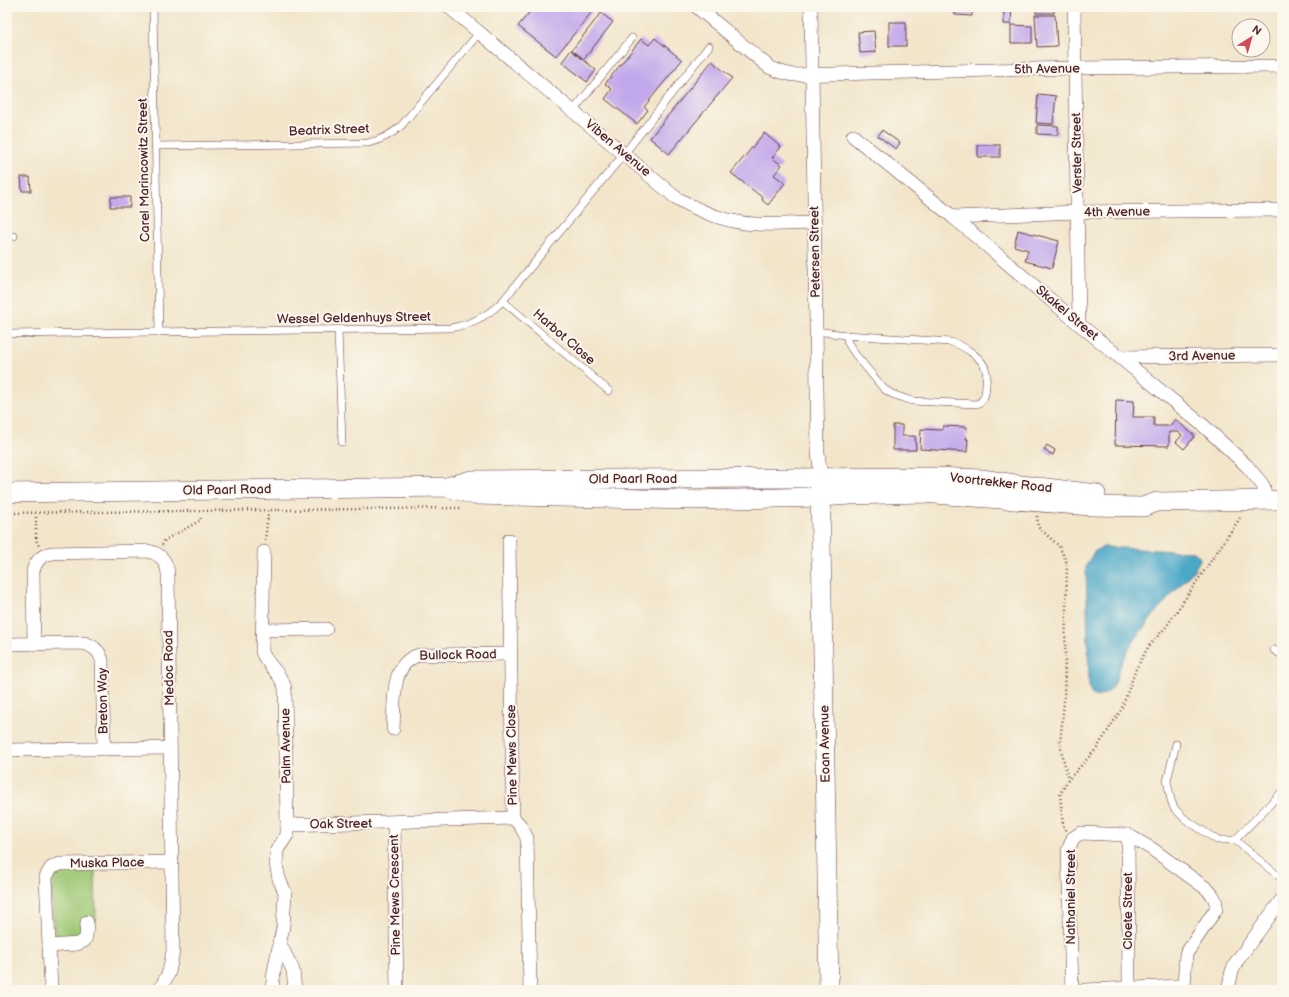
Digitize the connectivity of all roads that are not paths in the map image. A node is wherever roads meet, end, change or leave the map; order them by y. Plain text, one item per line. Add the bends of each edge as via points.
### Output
1 (153, 7) edge
2 (449, 7) edge
3 (697, 7) edge
4 (811, 7) edge
5 (1074, 7) edge
6 (479, 32) junction
7 (632, 38) dead end
8 (709, 46) dead end
9 (1282, 66) edge
10 (1075, 68) junction
11 (812, 75) junction
12 (573, 111) junction
13 (853, 136) dead end
14 (156, 146) junction
15 (624, 154) junction
16 (1282, 210) edge
17 (1077, 212) junction
18 (953, 217) junction
19 (815, 224) junction
20 (503, 301) junction
21 (1079, 324) junction
22 (338, 330) junction
23 (816, 331) junction
24 (159, 332) junction
25 (7, 334) edge
26 (846, 335) junction
27 (1282, 355) edge
28 (1121, 358) junction
29 (610, 391) dead end
30 (342, 442) dead end
31 (820, 478) junction
32 (447, 487) junction
33 (7, 493) edge
34 (820, 498) junction
35 (1273, 501) edge
36 (1157, 502) junction
37 (509, 540) dead end
38 (264, 552) road end
39 (326, 629) dead end
40 (262, 630) junction
41 (7, 644) edge
42 (34, 644) junction
43 (1274, 650) dead end
44 (511, 654) junction
45 (1282, 655) edge
46 (393, 729) dead end
47 (1176, 744) dead end
48 (170, 748) junction
49 (104, 749) junction
50 (7, 750) edge
51 (1282, 792) edge
52 (513, 818) junction
53 (394, 822) junction
54 (287, 825) junction
55 (1128, 835) junction
56 (1235, 840) junction
57 (172, 862) junction
58 (1282, 879) edge
59 (1282, 898) edge
60 (87, 922) dead end
61 (280, 942) junction
62 (49, 946) junction
63 (295, 988) edge
64 (1128, 988) junction
65 (51, 990) edge
66 (160, 990) edge
67 (272, 990) edge
68 (397, 990) edge
69 (530, 990) edge
70 (829, 990) edge
71 (1072, 990) edge
72 (1085, 990) edge
73 (1228, 990) edge

1 - 14 lane, Carel Marincowitz Street
2 - 6 street, Viben Avenue
3 - 11 street via 770,67 793,75
4 - 11 street, Petersen Street
5 - 10 street, Verster Street
6 - 12 street, Viben Avenue
6 - 14 lane, Beatrix Street via 401,126 382,139 368,142
7 - 12 lane
8 - 15 lane, Wessel Geldenhuys Street
9 - 10 street, 5th Avenue
10 - 11 street, 5th Avenue
10 - 17 street, Verster Street
11 - 19 street, Petersen Street
12 - 15 street, Viben Avenue
13 - 18 street, Skakel Street
14 - 24 lane, Carel Marincowitz Street
15 - 19 street, Viben Avenue via 675,197 705,212 738,222 756,224
15 - 20 lane, Wessel Geldenhuys Street
16 - 17 street, 4th Avenue
17 - 18 street, 4th Avenue
17 - 21 street, Verster Street
18 - 21 street, Skakel Street
19 - 23 street, Petersen Street
20 - 22 lane, Wessel Geldenhuys Street via 484,317 462,326
20 - 29 lane, Harbot Close
21 - 28 street, Skakel Street
22 - 24 lane, Wessel Geldenhuys Street
22 - 30 lane
23 - 26 lane
23 - 31 street, Petersen Street
24 - 25 lane, Wessel Geldenhuys Street
26 - 26 lane via 855,354 884,389 892,394 912,401 977,404 984,400 986,370 982,362 960,345 951,342
27 - 28 street, 3rd Avenue
28 - 35 street, Skakel Street via 1248,466
31 - 32 main road, Old Paarl Road via 471,480
31 - 34 main road, Petersen Street
31 - 36 main road, Voortrekker Road via 982,479 1142,497
32 - 33 main road, Old Paarl Road
32 - 34 main road, Old Paarl Road via 474,495 692,500
34 - 36 main road, Voortrekker Road via 922,493 1091,506 1143,507
34 - 70 main road, Eoan Avenue
35 - 36 main road, Voortrekker Road
37 - 44 street, Pine Mews Close
38 - 40 street, Palm Avenue
39 - 40 street
40 - 54 street, Palm Avenue via 262,654 281,678 285,688
41 - 42 street, Breton Way
42 - 48 street, Medoc Road via 33,571 44,555 147,551 157,554 167,569
42 - 49 street, Breton Way via 84,643 90,644 98,651 102,660
43 - 45 lane
44 - 46 street, Bullock Road via 419,655 408,660 396,681
44 - 52 street, Pine Mews Close
47 - 56 lane via 1166,781 1174,808 1217,840
48 - 49 street
48 - 57 street, Medoc Road
49 - 50 street
51 - 56 lane
52 - 53 street, Pine Mews Crescent
52 - 69 street, Pine Mews Close via 527,838
53 - 54 street, Oak Street
53 - 68 street, Pine Mews Crescent
54 - 61 street, Palm Avenue via 286,836 277,850 276,864 285,892
55 - 64 street, Cloete Street
55 - 64 street via 1207,889 1214,896 1216,904 1213,915 1186,954 1184,986
55 - 71 street, Nathaniel Street via 1081,833 1073,838 1068,851
56 - 58 lane
57 - 62 street, Muska Place via 55,865 46,878
57 - 66 street, Medoc Road via 173,951 169,972
59 - 73 street via 1237,961
60 - 62 street via 86,937 80,943
61 - 63 street, Palm Avenue via 293,970
61 - 67 street, Palm Avenue
62 - 65 street, Muska Place
63 - 67 street, Palm Avenue
64 - 72 street

